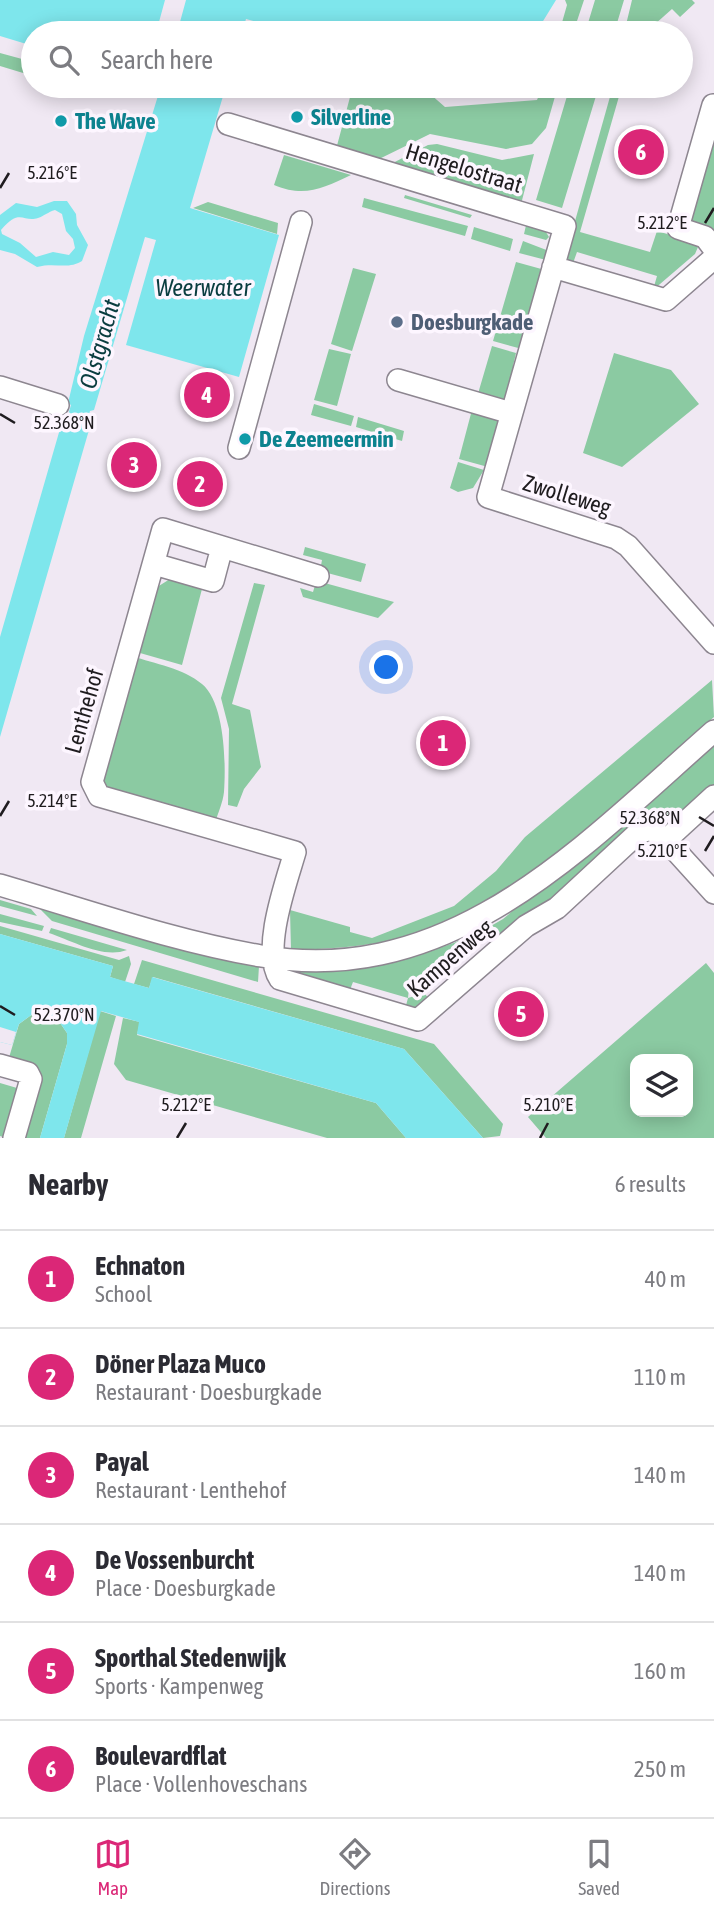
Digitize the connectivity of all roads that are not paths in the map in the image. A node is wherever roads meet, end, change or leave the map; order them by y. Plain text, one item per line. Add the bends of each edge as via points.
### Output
1 (713, 106) edge
2 (228, 124) dead end
3 (301, 222) dead end
4 (565, 226) joint
5 (714, 249) edge
6 (714, 258) edge
7 (553, 267) junction
8 (398, 380) dead end
9 (0, 387) edge
10 (58, 405) dead end
11 (511, 413) junction
12 (239, 448) dead end
13 (222, 547) junction
14 (154, 564) junction
15 (318, 576) dead end
16 (714, 643) edge
17 (714, 732) edge
18 (714, 796) edge
19 (666, 839) junction
20 (0, 885) edge
21 (714, 893) edge
22 (275, 958) junction
23 (0, 1065) edge
24 (15, 1138) edge

1 - 5 street via 668,225 705,237
2 - 4 street, Hengelostraat
3 - 12 street
4 - 7 street, Zwolleweg
6 - 7 street via 666,300
7 - 11 street, Zwolleweg
8 - 11 street
9 - 10 street
11 - 16 street, Zwolleweg via 488,497 616,538
13 - 14 street via 213,581
13 - 14 street, Lenthehof via 163,529
13 - 15 street, Lenthehof
14 - 22 street, Lenthehof via 92,782 99,796 295,852 276,925
17 - 22 street via 561,865 495,911 438,939 386,952 326,960
18 - 19 street
19 - 21 street
19 - 22 street, Kampenweg via 651,830 638,833 557,908 526,926 418,1020 285,982 276,975
20 - 22 street via 186,939
23 - 24 street via 28,1073 31,1079

